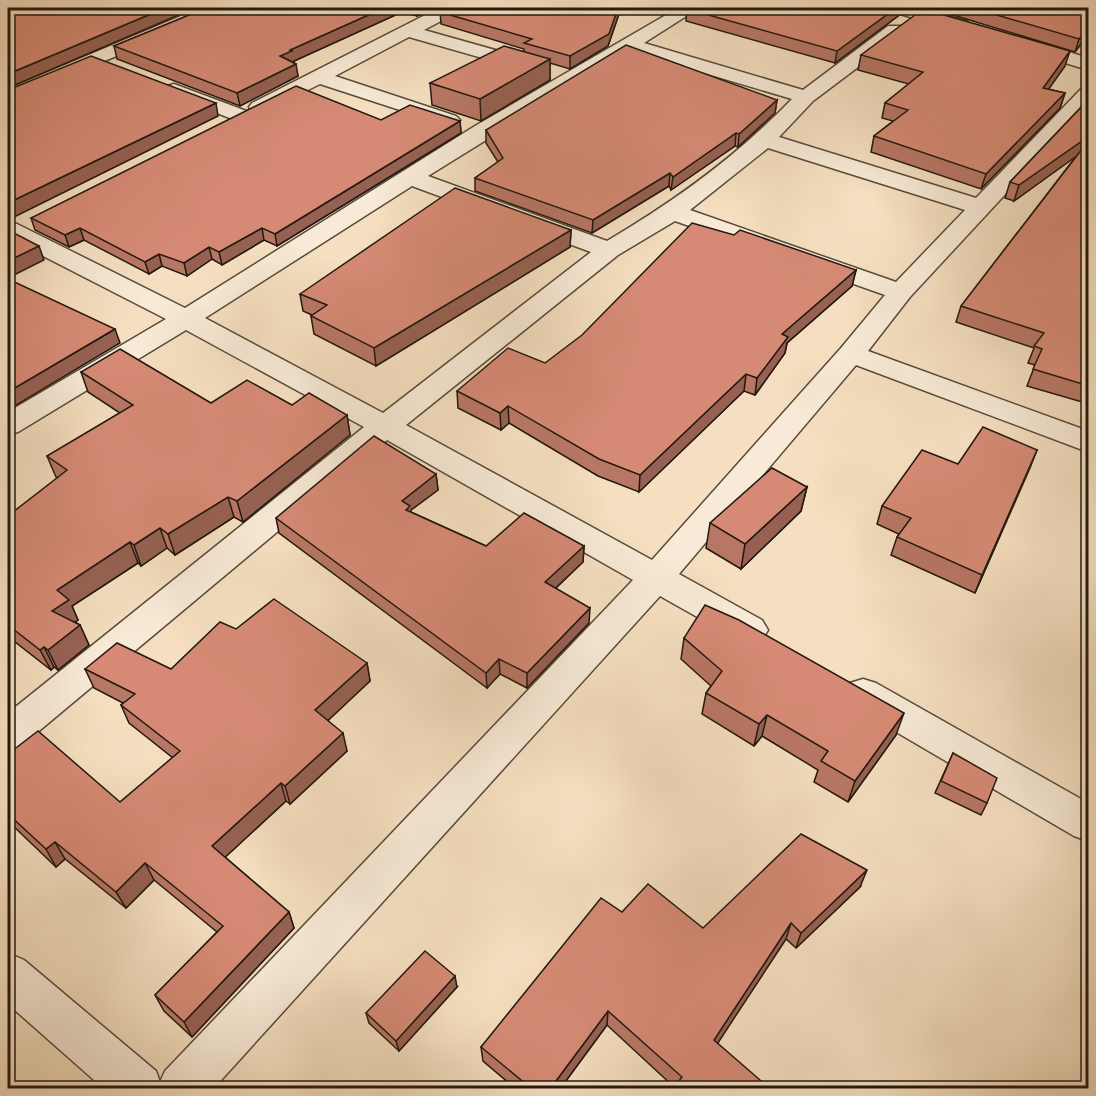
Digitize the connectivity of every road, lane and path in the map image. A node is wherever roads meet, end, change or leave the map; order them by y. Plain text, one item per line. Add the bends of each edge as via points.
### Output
1 (214, 8) edge
2 (452, 8) edge
3 (690, 8) edge
4 (924, 11) edge
5 (978, 30) edge
6 (408, 31) junction
7 (1011, 40) edge
8 (629, 45) junction
9 (94, 59) junction
10 (1089, 63) edge
11 (116, 67) edge
12 (571, 77) junction
13 (319, 78) junction
14 (158, 83) edge
15 (1089, 93) edge
16 (8, 96) edge
17 (806, 97) junction
18 (242, 116) junction
19 (221, 126) edge
20 (483, 131) junction
21 (765, 140) junction
22 (412, 178) junction
23 (981, 207) junction
24 (673, 212) junction
25 (14, 228) edge
26 (609, 250) junction
27 (901, 292) junction
28 (186, 319) junction
29 (851, 354) junction
30 (8, 425) edge
31 (385, 426) junction
32 (1089, 442) edge
33 (657, 577) junction
34 (770, 642) edge
35 (842, 682) edge
36 (8, 735) edge
37 (1089, 823) edge
38 (8, 975) edge
39 (139, 1089) edge
40 (182, 1089) edge

1 - 9 street
2 - 6 street
3 - 8 street
4 - 5 street
4 - 17 street
6 - 12 street
6 - 13 street
7 - 10 street
8 - 12 street
8 - 17 street
9 - 11 street
9 - 16 street
12 - 20 street
13 - 18 street
13 - 20 street
14 - 18 street
15 - 23 street
17 - 21 street
18 - 19 street
20 - 22 street
21 - 23 street
21 - 24 street
22 - 26 street
22 - 28 street
23 - 27 street
24 - 26 street
24 - 27 street
25 - 28 street
26 - 31 street
27 - 29 street
28 - 30 street
28 - 31 street
29 - 32 street
29 - 33 street
31 - 33 street
31 - 36 street
33 - 34 street
33 - 40 street
35 - 37 street
38 - 39 street

